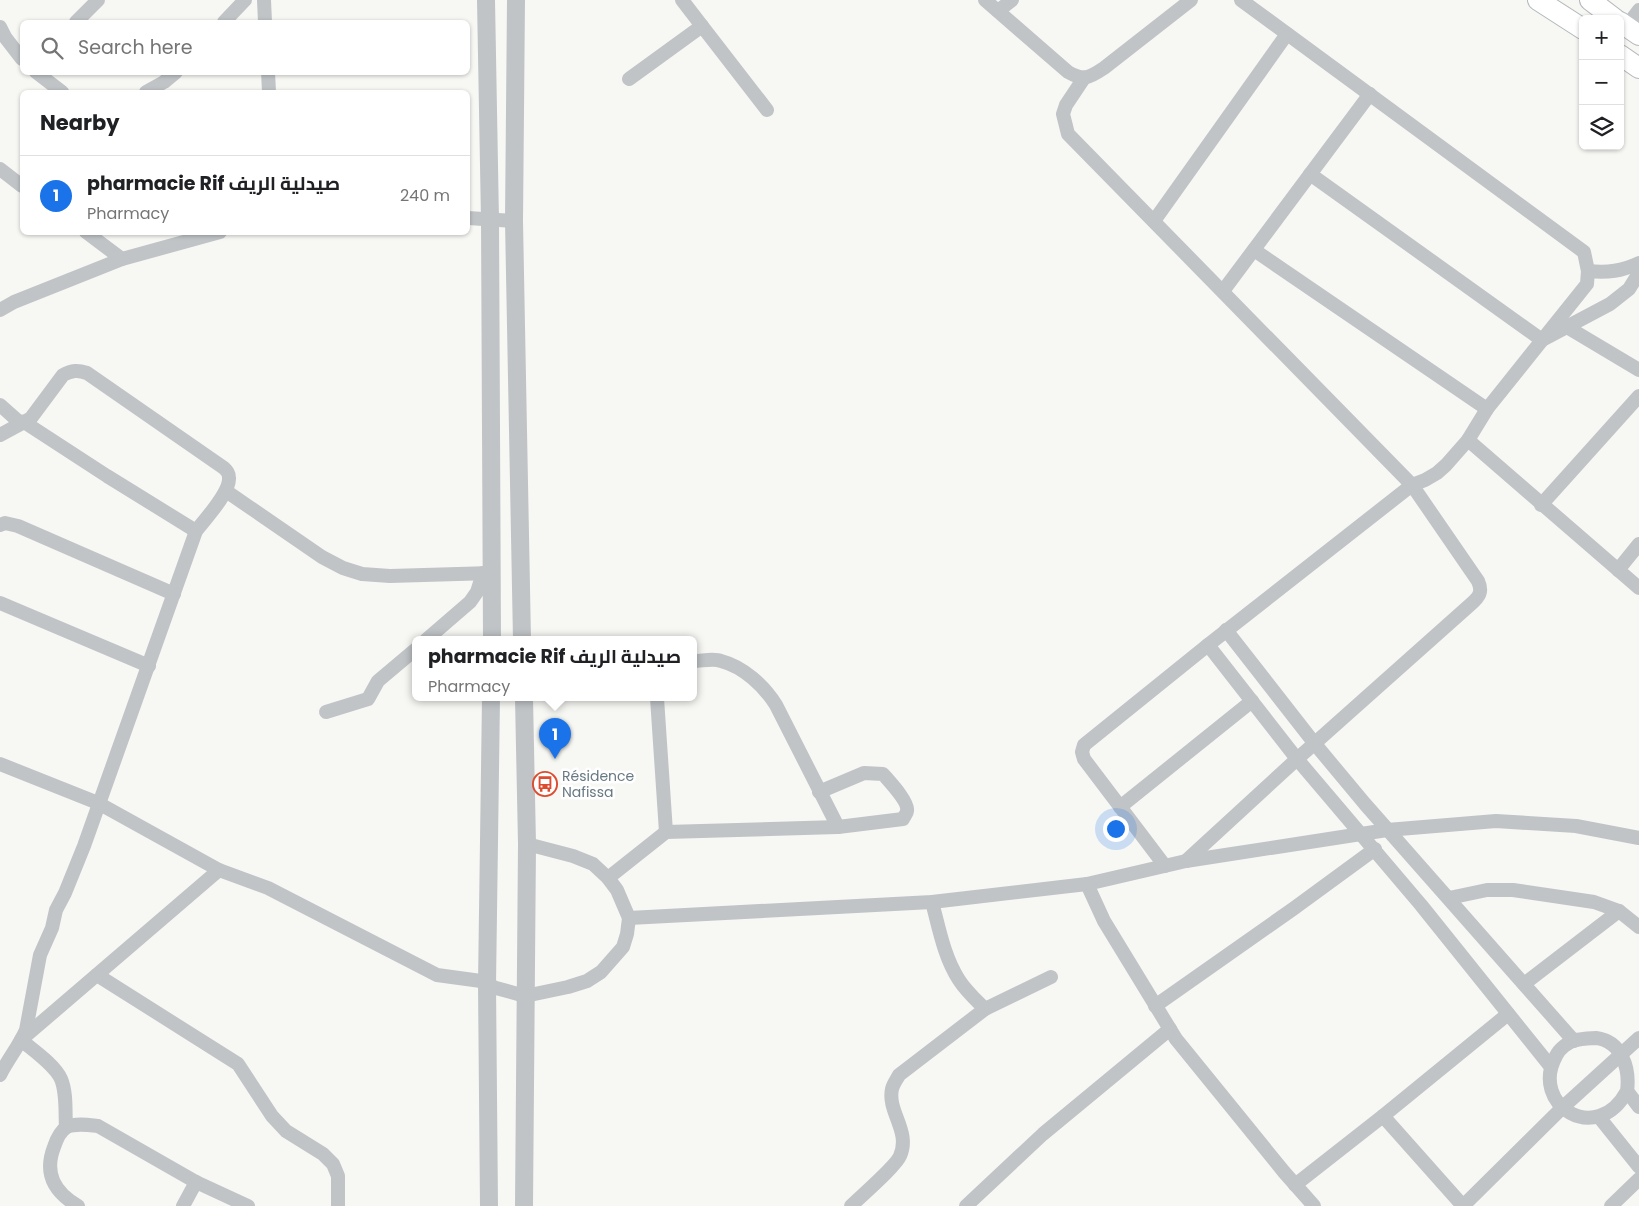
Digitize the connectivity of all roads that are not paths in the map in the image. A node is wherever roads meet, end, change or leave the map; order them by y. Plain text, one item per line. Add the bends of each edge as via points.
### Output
1 (98, 0) edge
2 (245, 0) edge
3 (264, 0) edge
4 (486, 0) edge
5 (516, 0) edge
6 (682, 0) edge
7 (985, 0) edge
8 (1012, 0) edge
9 (1191, 0) edge
10 (1242, 0) edge
11 (1538, 0) edge
12 (1590, 0) edge
13 (1639, 10) edge
14 (998, 11) junction
15 (78, 20) edge
16 (226, 20) edge
17 (265, 20) edge
18 (702, 26) junction
19 (1579, 26) edge
20 (1625, 26) edge
21 (0, 27) edge
22 (1287, 34) junction
23 (20, 56) edge
24 (1624, 58) edge
25 (1639, 68) edge
26 (40, 75) edge
27 (172, 75) edge
28 (268, 75) edge
29 (629, 78) dead end
30 (1084, 78) junction
31 (59, 90) edge
32 (150, 90) edge
33 (269, 90) edge
34 (1370, 94) junction
35 (767, 110) dead end
36 (489, 158) junction
37 (514, 158) junction
38 (0, 169) edge
39 (1310, 174) junction
40 (20, 180) edge
41 (470, 218) edge
42 (490, 220) junction
43 (514, 221) junction
44 (1154, 221) junction
45 (90, 235) edge
46 (209, 235) edge
47 (1254, 250) junction
48 (122, 259) junction
49 (1639, 263) edge
50 (1588, 271) junction
51 (1639, 273) edge
52 (1223, 292) junction
53 (0, 310) edge
54 (1567, 328) junction
55 (1542, 340) junction
56 (1639, 370) edge
57 (1639, 396) edge
58 (0, 405) edge
59 (1487, 409) junction
60 (24, 422) junction
61 (0, 435) edge
62 (1468, 440) junction
63 (1412, 485) junction
64 (226, 491) junction
65 (1541, 505) junction
66 (0, 525) edge
67 (196, 531) junction
68 (1639, 544) edge
69 (1618, 570) junction
70 (488, 573) junction
71 (1639, 588) edge
72 (174, 594) junction
73 (0, 603) edge
74 (1226, 630) junction
75 (431, 636) edge
76 (492, 636) edge
77 (522, 636) edge
78 (1208, 645) junction
79 (412, 651) edge
80 (697, 661) edge
81 (149, 666) junction
82 (491, 701) edge
83 (524, 701) edge
84 (657, 701) edge
85 (1252, 701) junction
86 (326, 712) dead end
87 (1315, 744) junction
88 (1297, 759) junction
89 (0, 764) edge
90 (819, 792) junction
91 (98, 803) junction
92 (1120, 807) junction
93 (838, 827) junction
94 (1387, 830) junction
95 (666, 832) junction
96 (1360, 834) junction
97 (1639, 838) edge
98 (527, 844) junction
99 (1375, 849) junction
100 (1186, 861) junction
101 (1166, 866) junction
102 (220, 870) junction
103 (608, 878) junction
104 (1087, 884) junction
105 (1449, 898) junction
106 (932, 902) junction
107 (1619, 911) junction
108 (629, 918) junction
109 (1639, 927) edge
110 (97, 975) junction
111 (1051, 977) dead end
112 (487, 984) junction
113 (1524, 984) junction
114 (525, 996) junction
115 (1155, 1006) junction
116 (985, 1009) junction
117 (1508, 1014) junction
118 (1170, 1029) junction
119 (1639, 1038) edge
120 (22, 1040) junction
121 (1574, 1041) junction
122 (1621, 1053) junction
123 (1550, 1067) junction
124 (0, 1074) edge
125 (1627, 1091) junction
126 (1639, 1107) edge
127 (1562, 1108) junction
128 (1383, 1116) junction
129 (1599, 1117) junction
130 (66, 1127) junction
131 (1639, 1166) edge
132 (1639, 1179) edge
133 (196, 1182) junction
134 (1295, 1185) junction
135 (78, 1206) edge
136 (183, 1206) edge
137 (248, 1206) edge
138 (338, 1206) edge
139 (489, 1206) edge
140 (524, 1206) edge
141 (851, 1206) edge
142 (966, 1206) edge
143 (1314, 1206) edge
144 (1463, 1206) edge
145 (1611, 1206) edge

1 - 15 street
2 - 16 street
3 - 17 street
4 - 36 street
5 - 37 street
6 - 18 street
7 - 14 street
8 - 14 street
9 - 30 street via 1104,68
10 - 22 street
11 - 19 main road
12 - 20 main road
13 - 20 street
14 - 30 street via 1068,72
18 - 29 street
18 - 35 street
21 - 23 street
22 - 34 street
22 - 44 street
24 - 25 main road
26 - 31 street
27 - 32 street
28 - 33 street
30 - 44 street via 1063,114 1068,134
34 - 39 street
34 - 50 street via 1584,252
36 - 37 street
36 - 42 street
37 - 43 street
38 - 40 street
39 - 47 street
39 - 55 street
41 - 42 street
42 - 43 street
42 - 70 street
43 - 77 street
44 - 52 street
45 - 48 street
46 - 48 street
47 - 52 street
47 - 59 street
48 - 53 street
49 - 50 street via 1613,272
50 - 55 street via 1587,284
51 - 54 street via 1629,289 1610,304
52 - 63 street
54 - 55 street
54 - 56 street
55 - 59 street
57 - 65 street
58 - 60 street via 18,421
59 - 62 street
60 - 61 street
60 - 64 street via 31,418 63,375 79,370 224,468 230,480
60 - 67 street
62 - 63 street via 1437,473
62 - 65 street
63 - 74 street
63 - 87 street via 1478,581 1480,595
64 - 67 street
64 - 70 street via 322,557 362,574
65 - 69 street
66 - 72 street via 18,526
67 - 72 street
68 - 69 street
69 - 71 street
70 - 75 street via 470,602
70 - 76 street
72 - 81 street
73 - 81 street
74 - 78 street
74 - 87 street
78 - 85 street
78 - 92 street via 1084,745 1084,759
79 - 86 street via 378,681 368,699
80 - 90 street via 720,660 767,690
81 - 91 street
82 - 112 street
83 - 98 street
84 - 95 street
85 - 88 street
85 - 92 street
87 - 88 street
87 - 94 street
88 - 96 street
88 - 100 street
89 - 91 street
90 - 93 street
90 - 93 street via 864,773 883,774 906,805 903,819
91 - 102 street
91 - 120 street via 40,955
92 - 101 street
93 - 95 street
94 - 96 street
94 - 97 street via 1496,821 1576,826
94 - 105 street
95 - 103 street
96 - 99 street
96 - 100 street
98 - 103 street via 593,864
98 - 114 street
99 - 115 street
99 - 117 street
100 - 101 street
101 - 104 street
102 - 110 street
102 - 112 street via 268,888 437,975 463,977
103 - 108 street
104 - 106 street
104 - 115 street via 1104,921
105 - 107 street via 1487,890 1513,890 1594,902
105 - 113 street
106 - 108 street
106 - 116 street via 950,963 959,981
107 - 109 street
107 - 113 street
108 - 114 street via 623,947 601,972 587,981
110 - 120 street
110 - 138 street via 238,1064 272,1116 286,1131 333,1164 338,1176
111 - 116 street
112 - 114 street
112 - 139 street
113 - 121 street
114 - 140 street
115 - 118 street
116 - 141 street via 900,1075 892,1088 903,1145 899,1158
117 - 123 street
117 - 128 street
118 - 134 street
118 - 142 street via 1043,1134
119 - 122 street
120 - 124 street
120 - 130 street via 61,1078
121 - 122 street via 1596,1038
121 - 123 street via 1557,1054
122 - 125 street via 1627,1065
122 - 127 street
123 - 127 street via 1549,1082 1553,1096
125 - 126 street
125 - 129 street via 1621,1103
127 - 129 street via 1573,1115
127 - 144 street
128 - 134 street
128 - 144 street
129 - 131 street
130 - 133 street via 98,1126
130 - 135 street via 57,1138 49,1169 53,1183
132 - 145 street
133 - 136 street
133 - 137 street
134 - 143 street

